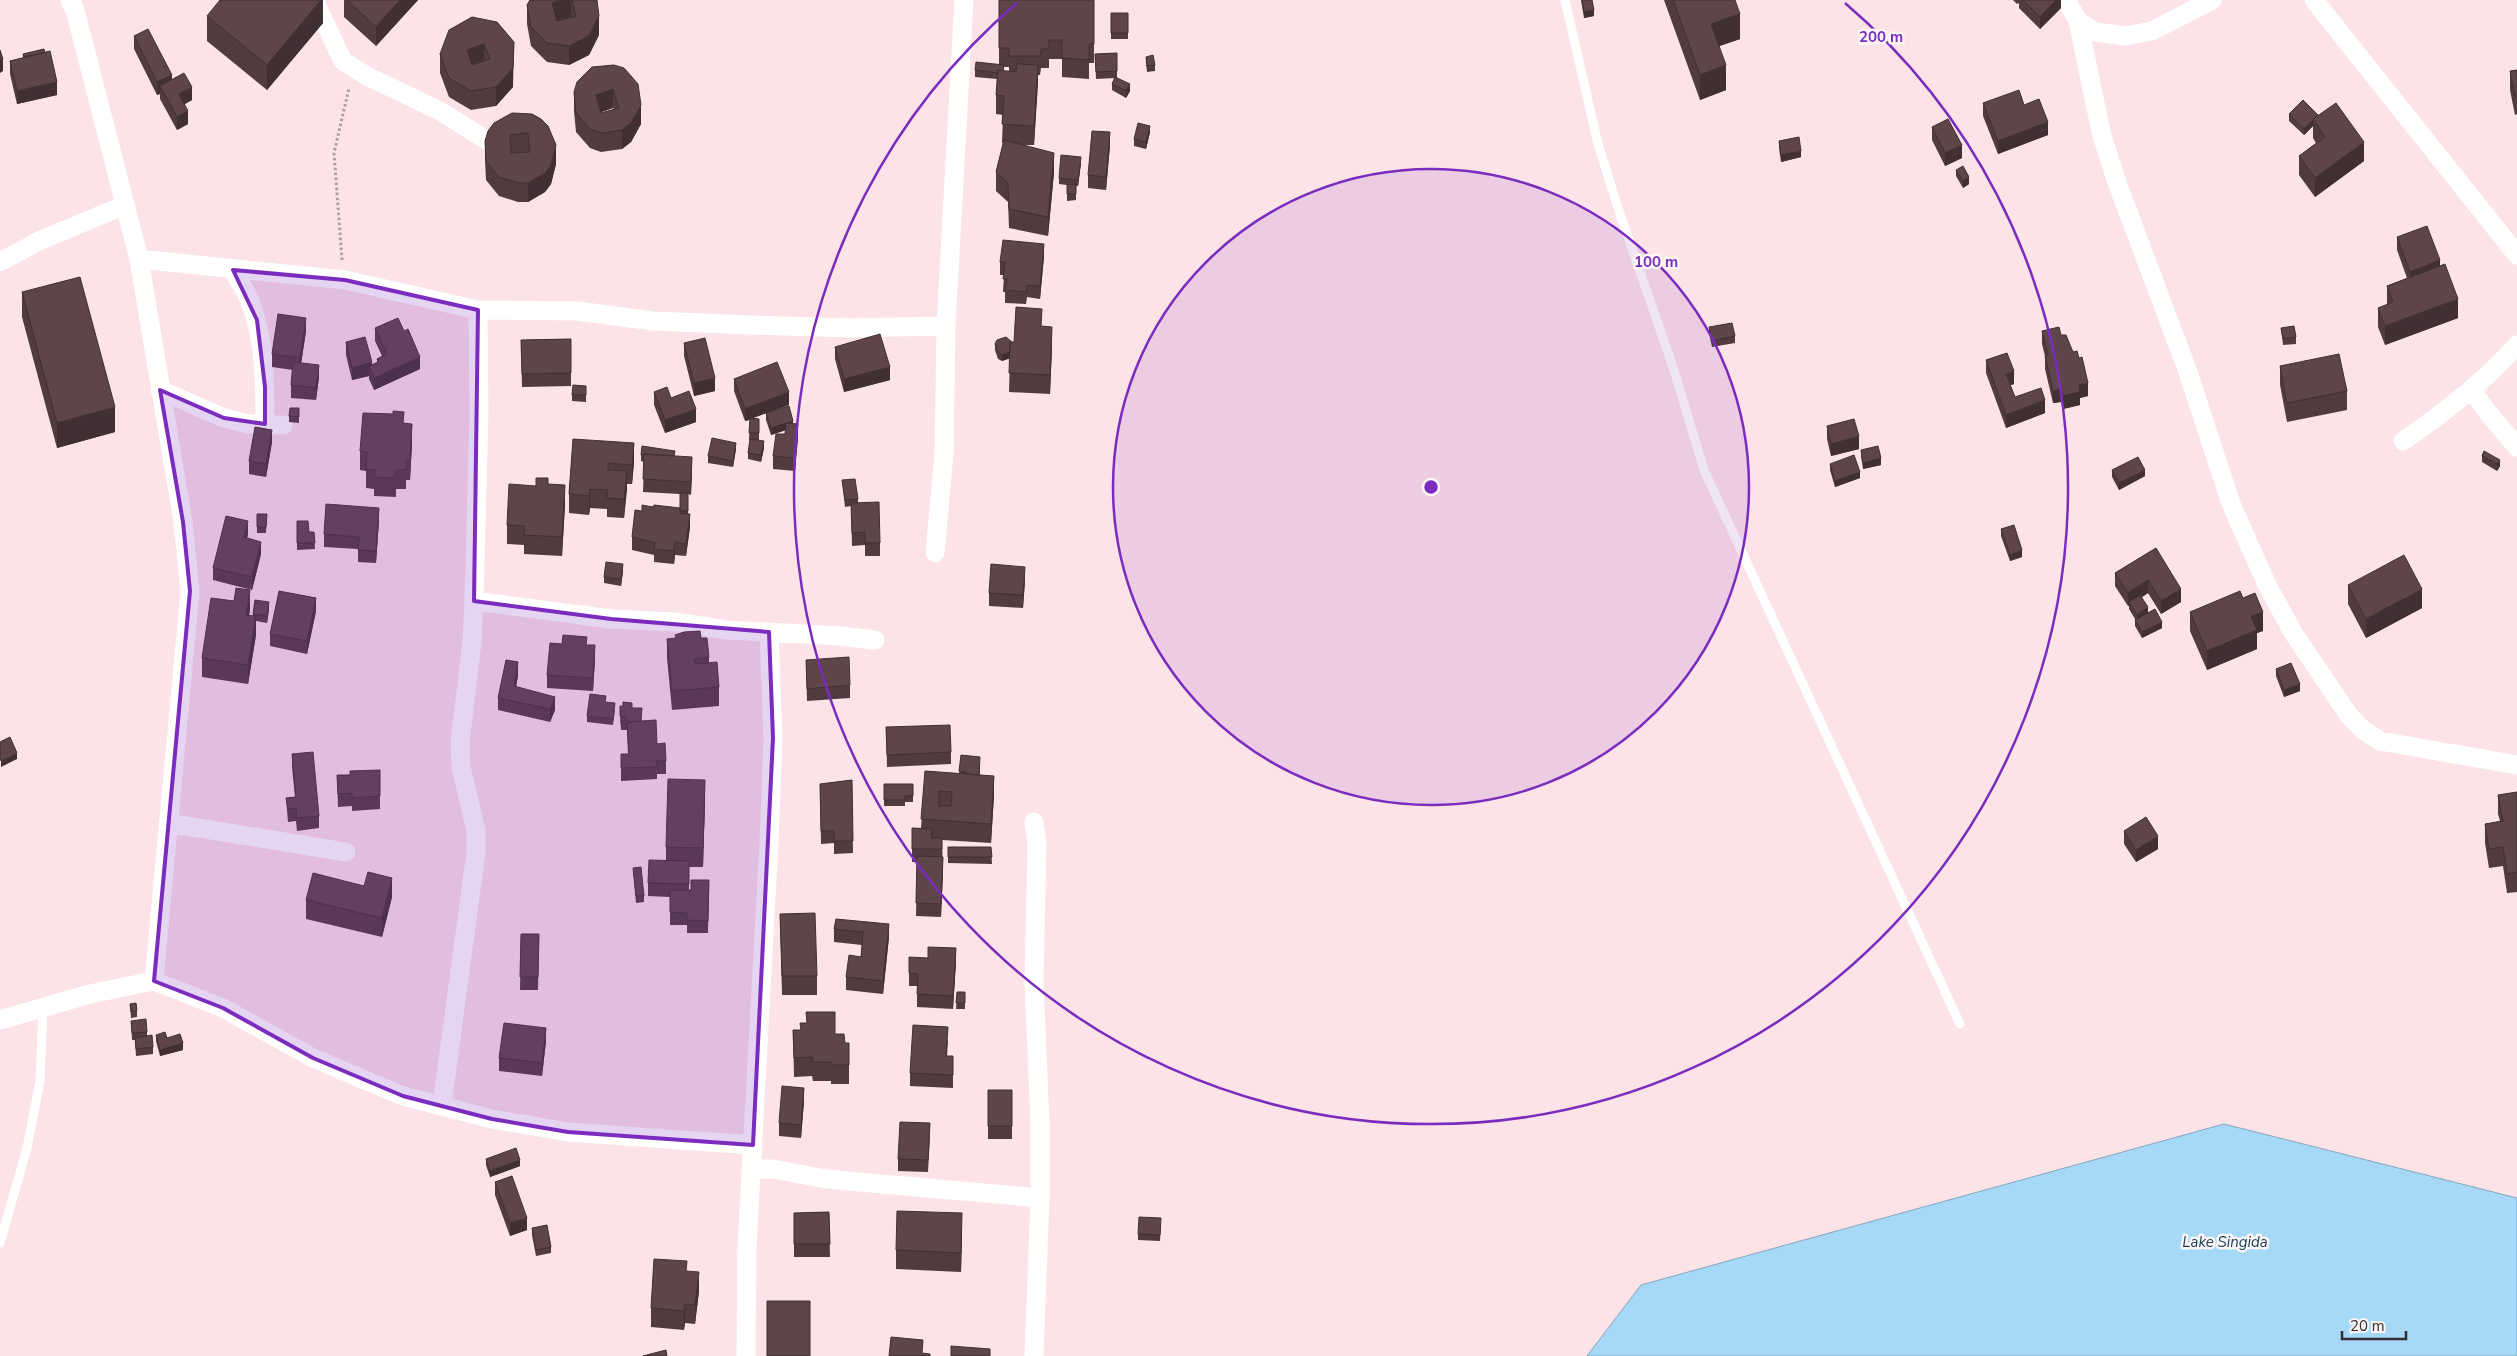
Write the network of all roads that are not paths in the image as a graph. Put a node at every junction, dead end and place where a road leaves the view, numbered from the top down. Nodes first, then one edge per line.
1 (70, 0) edge
2 (314, 0) edge
3 (964, 0) edge
4 (1565, 0) edge
5 (2066, 0) edge
6 (2212, 0) edge
7 (2314, 0) edge
8 (2078, 21) junction
9 (488, 141) edge
10 (125, 205) junction
11 (2517, 255) edge
12 (139, 259) junction
13 (0, 262) edge
14 (233, 270) junction
15 (478, 310) junction
16 (946, 326) junction
17 (2517, 345) edge
18 (2472, 389) junction
19 (160, 390) junction
20 (2403, 441) dead end
21 (2517, 447) edge
22 (936, 553) dead end
23 (474, 600) junction
24 (769, 632) junction
25 (875, 640) dead end
26 (2517, 765) edge
27 (1034, 822) dead end
28 (169, 823) junction
29 (346, 852) dead end
30 (154, 981) junction
31 (43, 1008) junction
32 (0, 1020) edge
33 (1960, 1024) dead end
34 (442, 1105) junction
35 (753, 1145) junction
36 (752, 1169) junction
37 (1040, 1198) junction
38 (0, 1243) edge
39 (746, 1356) edge
40 (1034, 1356) edge

1 - 10 street
2 - 9 street
3 - 16 street
4 - 33 lane
5 - 8 street
6 - 8 street
7 - 11 street
8 - 26 street
10 - 12 street
10 - 13 street
12 - 14 street
12 - 19 street
14 - 15 street
14 - 19 street
15 - 16 street
15 - 23 street
16 - 22 street
17 - 18 street
18 - 20 street
18 - 21 street
19 - 28 street
23 - 24 street
23 - 34 street
24 - 25 street
24 - 35 street
27 - 37 street
28 - 29 street
28 - 30 street
30 - 31 street
30 - 34 street
31 - 32 street
31 - 38 lane
34 - 35 street
35 - 36 street
36 - 37 street
36 - 39 street
37 - 40 street

